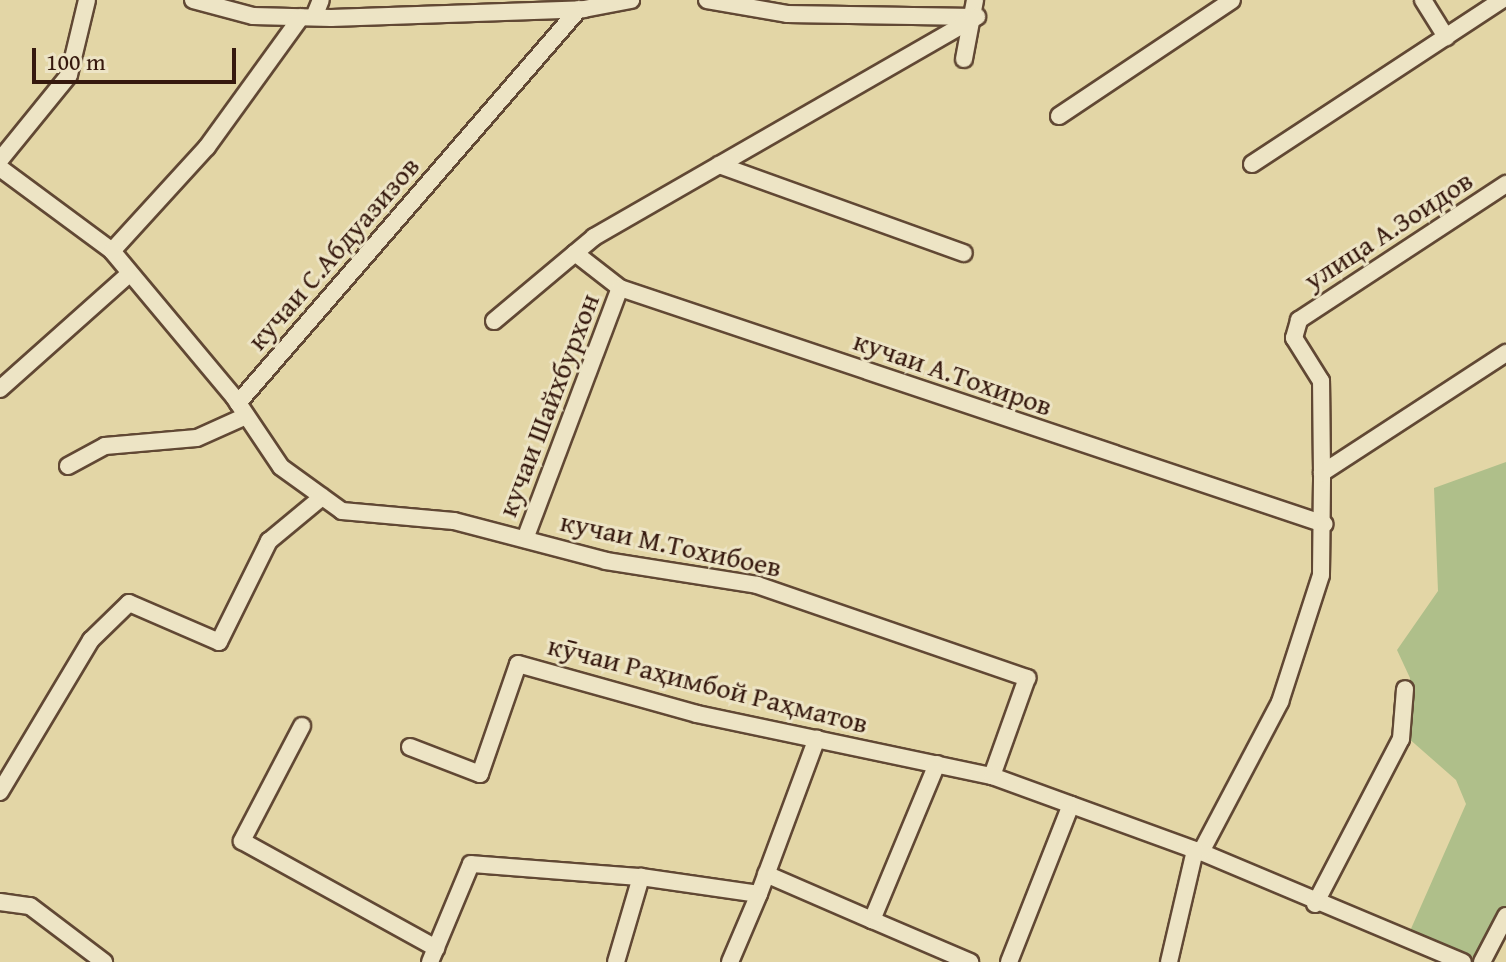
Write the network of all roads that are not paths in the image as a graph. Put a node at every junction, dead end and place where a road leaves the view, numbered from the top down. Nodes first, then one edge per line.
1 (87, 0) edge
2 (193, 0) edge
3 (321, 0) edge
4 (631, 0) edge
5 (707, 0) edge
6 (975, 0) edge
7 (1232, 0) edge
8 (1423, 0) edge
9 (1502, 0) edge
10 (516, 5) edge
11 (579, 9) junction
12 (308, 17) junction
13 (977, 17) junction
14 (1446, 37) junction
15 (964, 59) dead end
16 (1059, 116) dead end
17 (1252, 164) dead end
18 (719, 165) junction
19 (2, 171) edge
20 (1506, 184) edge
21 (112, 251) junction
22 (575, 253) junction
23 (964, 253) dead end
24 (128, 275) junction
25 (620, 288) junction
26 (494, 321) dead end
27 (1506, 353) edge
28 (0, 389) edge
29 (242, 410) junction
30 (68, 466) dead end
31 (1322, 473) junction
32 (322, 497) junction
33 (1324, 524) junction
34 (525, 539) junction
35 (1405, 689) dead end
36 (302, 726) dead end
37 (817, 738) junction
38 (410, 747) dead end
39 (937, 764) junction
40 (992, 776) junction
41 (0, 792) edge
42 (1071, 805) junction
43 (1198, 851) junction
44 (766, 874) junction
45 (641, 877) junction
46 (759, 894) junction
47 (0, 902) edge
48 (1315, 904) junction
49 (1506, 916) edge
50 (872, 920) junction
51 (433, 955) edge
52 (104, 962) edge
53 (616, 962) edge
54 (730, 962) edge
55 (970, 962) edge
56 (1009, 962) edge
57 (1169, 962) edge
58 (1463, 962) edge
59 (1482, 962) edge

1 - 19 street
2 - 12 street
3 - 12 street
4 - 11 street
5 - 13 street
6 - 13 street
7 - 16 street
8 - 14 street
9 - 14 street
10 - 11 street
10 - 12 street
11 - 29 street, кучаи С.Абдуазизов
12 - 21 street
13 - 15 street
13 - 18 street
14 - 17 street
18 - 22 street
18 - 23 street
19 - 21 street
20 - 31 street, улица А.Зоидов
21 - 24 street
22 - 25 street, кучаи А.Тохиров
22 - 26 street
24 - 28 street
24 - 29 street
25 - 33 street, кучаи А.Тохиров
25 - 34 street, кучаи Шайхбурхон
27 - 31 street
29 - 30 street
29 - 32 street, кучаи М.Тохибоев
31 - 33 street
32 - 34 street, кучаи М.Тохибоев
32 - 41 street
33 - 43 street
34 - 40 street, кучаи М.Тохибоев
35 - 48 street
36 - 51 street
37 - 38 street, кӯчаи Раҳимбой Раҳматов
37 - 39 street, кӯчаи Раҳимбой Раҳматов
37 - 44 street
39 - 40 street, кӯчаи Раҳимбой Раҳматов
39 - 50 street
40 - 42 street, кӯчаи Раҳимбой Раҳматов
42 - 43 street, кӯчаи Раҳимбой Раҳматов
42 - 56 street
43 - 48 street, кӯчаи Раҳимбой Раҳматов
43 - 57 street
44 - 46 street
44 - 50 street
45 - 46 street
45 - 51 street
45 - 53 street
46 - 54 street
47 - 52 street
48 - 58 street, кӯчаи Раҳимбой Раҳматов
49 - 59 street
50 - 55 street

